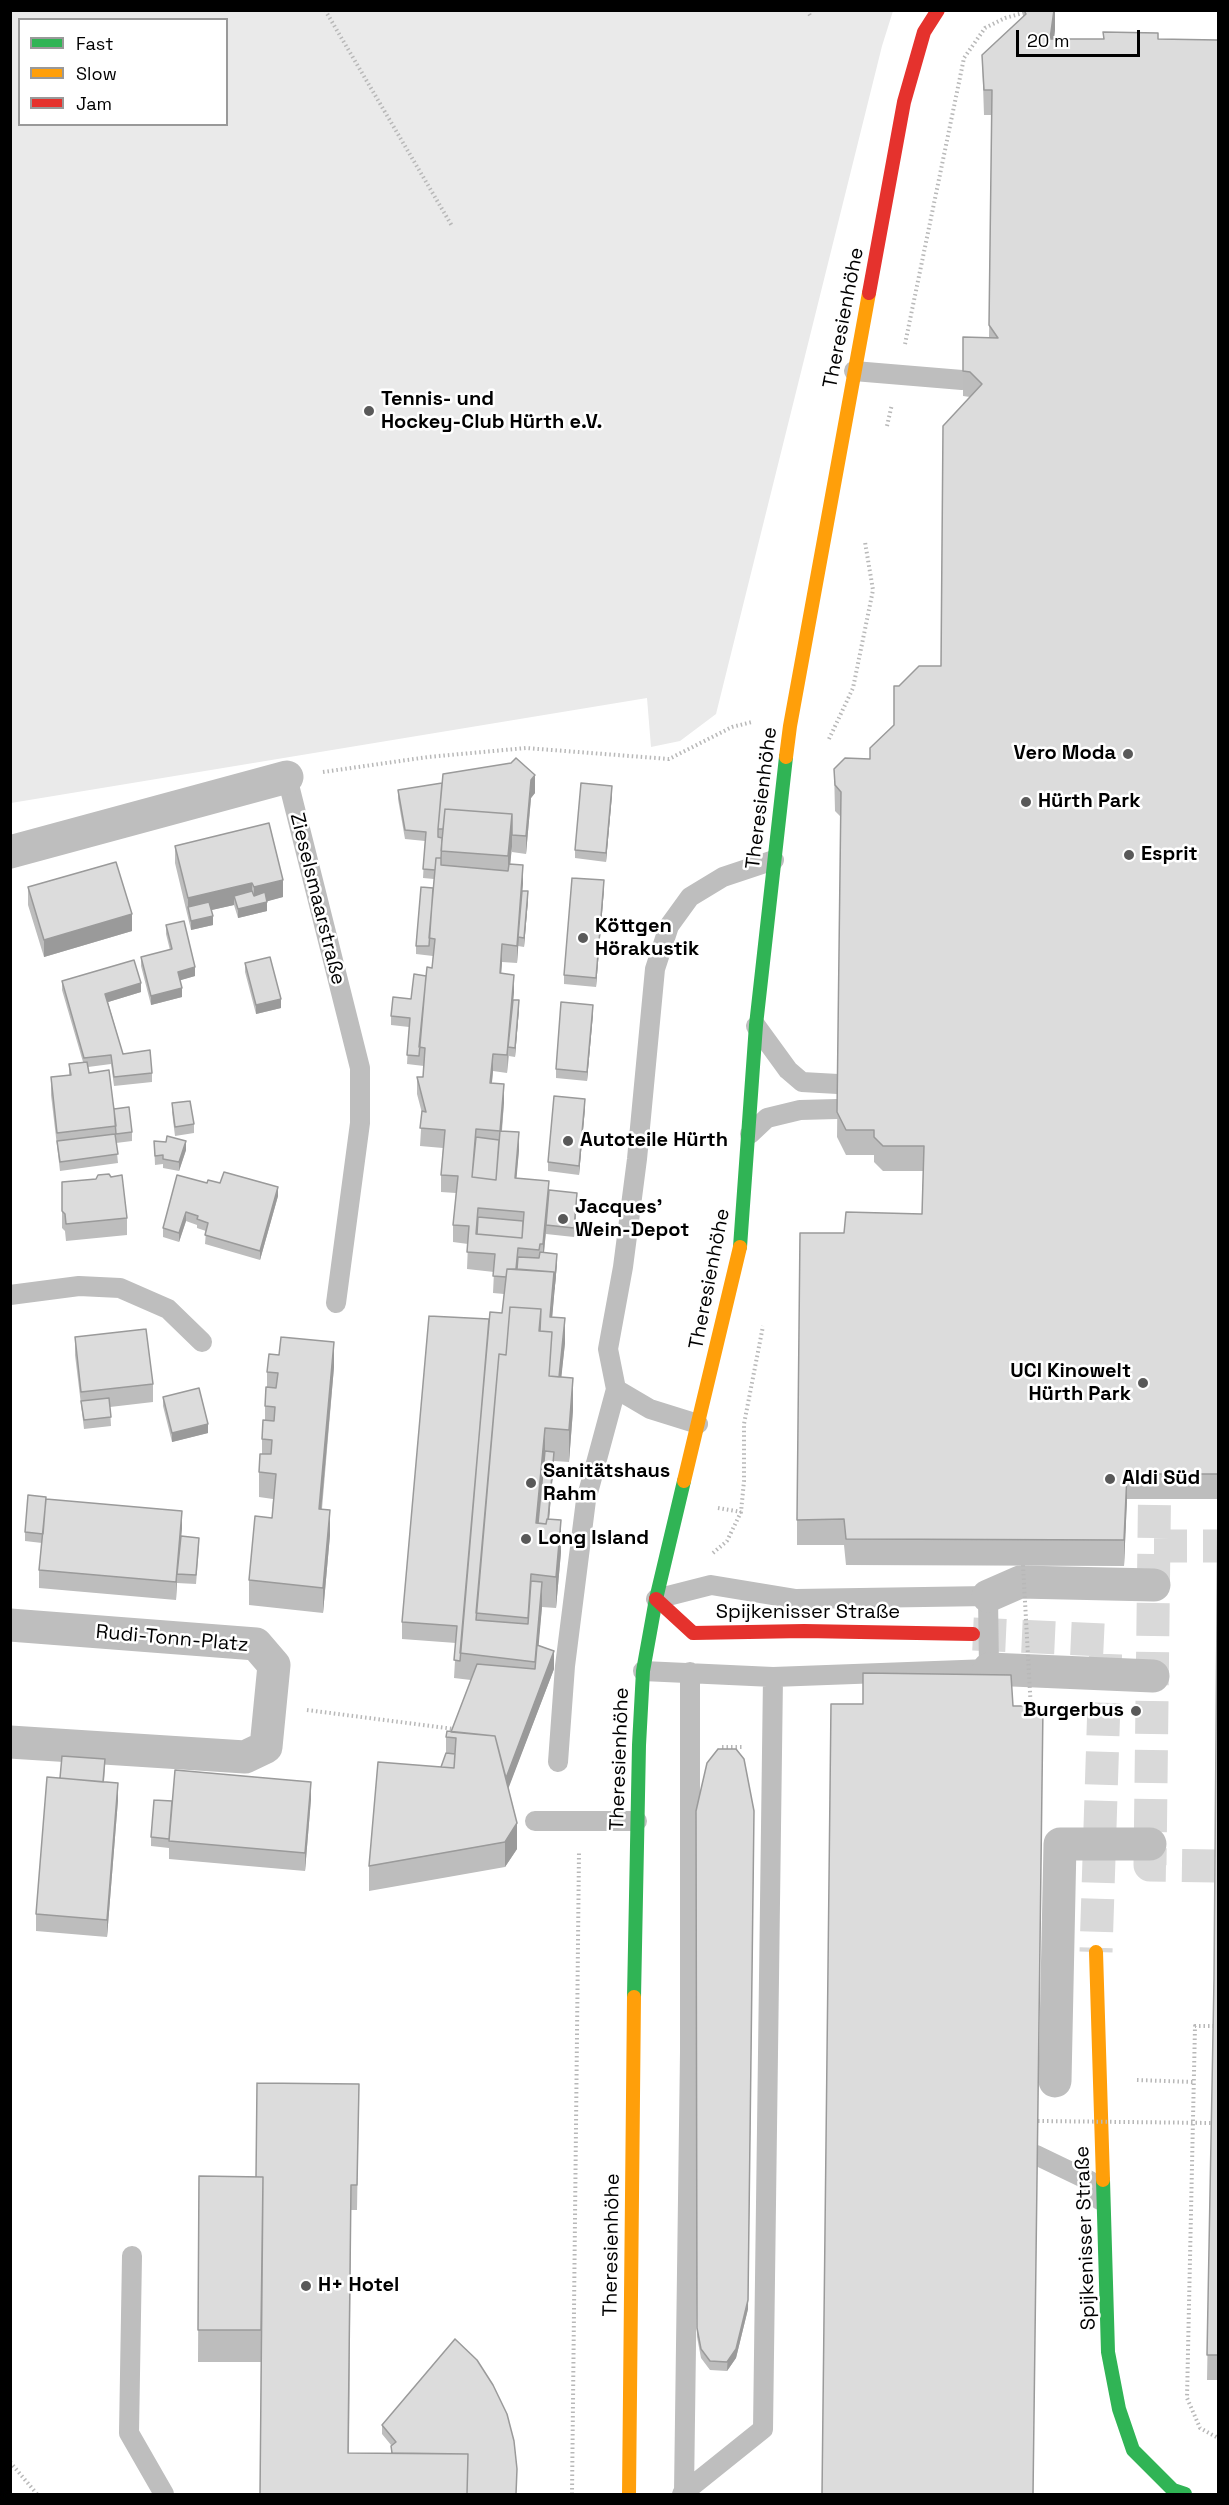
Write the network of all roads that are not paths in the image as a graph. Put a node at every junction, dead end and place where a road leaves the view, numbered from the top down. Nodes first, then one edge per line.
1 (938, 10) edge
2 (854, 371) junction
3 (962, 380) edge
4 (287, 777) joint
5 (10, 852) edge
6 (774, 860) junction
7 (756, 1026) junction
8 (838, 1084) edge
9 (837, 1109) edge
10 (750, 1134) junction
11 (10, 1294) edge
12 (336, 1303) dead end
13 (202, 1342) dead end
14 (616, 1389) junction
15 (698, 1424) junction
16 (1154, 1585) dead end
17 (988, 1596) junction
18 (656, 1599) junction
19 (10, 1625) edge
20 (973, 1634) tunnel mouth
21 (989, 1669) junction
22 (643, 1671) junction
23 (690, 1672) junction
24 (1153, 1676) dead end
25 (773, 1677) junction
26 (10, 1742) edge
27 (558, 1762) dead end
28 (535, 1821) dead end
29 (637, 1821) junction
30 (1150, 1844) dead end
31 (1096, 1952) tunnel mouth
32 (1055, 2081) dead end
33 (1036, 2155) edge
34 (1106, 2210) junction
35 (132, 2256) dead end
36 (683, 2493) edge
37 (1176, 2493) edge
38 (164, 2494) edge
39 (628, 2494) edge

1 - 2 street, Theresienhöhe
2 - 3 lane
2 - 6 street, Theresienhöhe
4 - 5 street
4 - 12 lane, Zieselsmaarstraße
6 - 7 street, Theresienhöhe
6 - 14 lane
7 - 8 lane
7 - 10 street, Theresienhöhe
9 - 10 lane
10 - 15 street, Theresienhöhe
11 - 13 lane
14 - 15 lane
14 - 27 lane
15 - 18 street, Theresienhöhe
16 - 17 street
17 - 18 lane
17 - 21 lane
18 - 20 street, Spijkenisser Straße
18 - 22 street, Theresienhöhe
19 - 26 street, Rudi-Tonn-Platz
21 - 24 street
21 - 25 lane
22 - 23 lane
22 - 29 street, Theresienhöhe
23 - 25 lane
23 - 36 lane
25 - 36 lane
28 - 29 lane
29 - 39 street, Theresienhöhe
30 - 32 street
31 - 34 street, Spijkenisser Straße
33 - 34 lane
34 - 37 street, Spijkenisser Straße
35 - 38 lane

